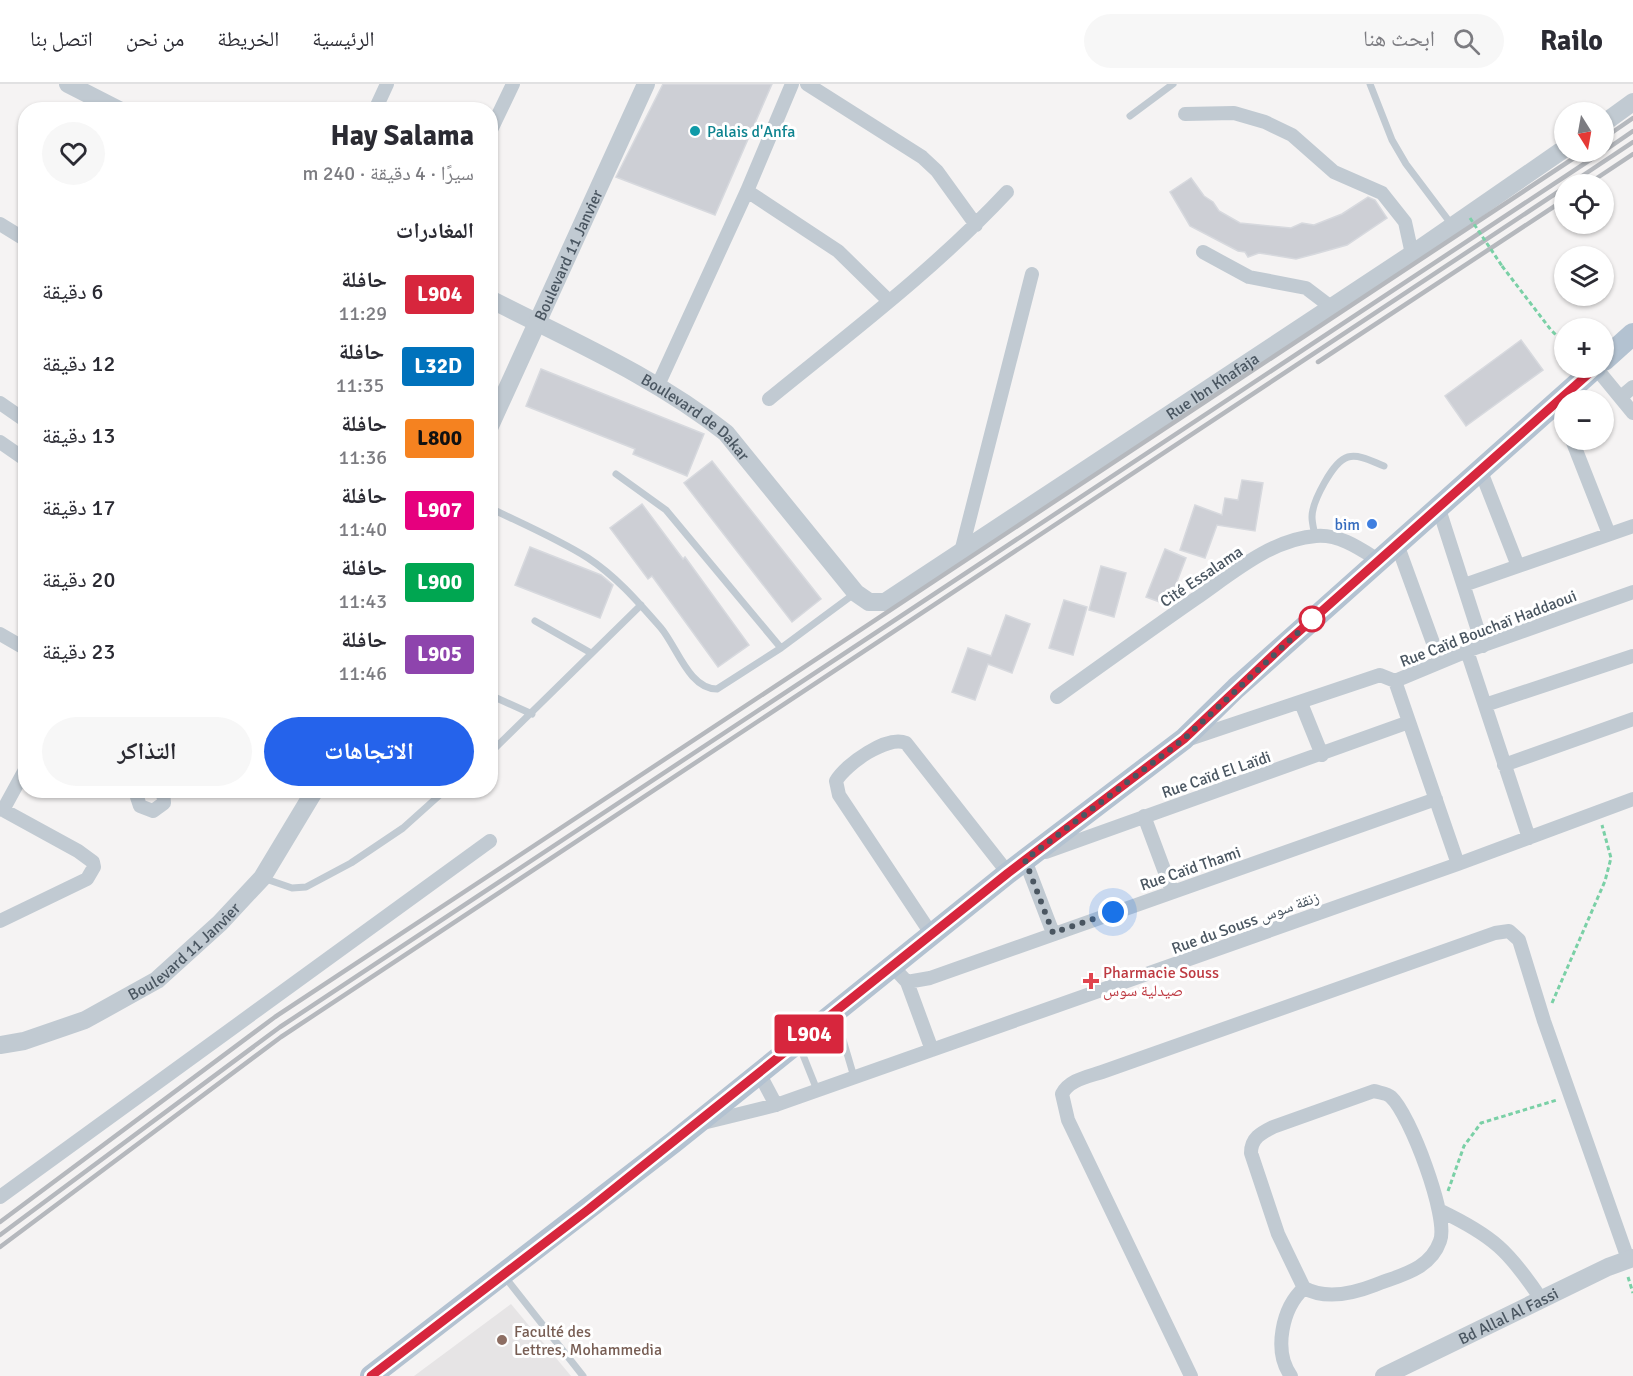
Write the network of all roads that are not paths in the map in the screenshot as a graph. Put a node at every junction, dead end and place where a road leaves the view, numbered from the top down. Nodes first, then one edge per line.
1 (68, 84) edge
2 (387, 84) edge
3 (513, 84) edge
4 (646, 84) edge
5 (792, 84) edge
6 (807, 84) edge
7 (1173, 84) edge
8 (1370, 84) edge
9 (103, 102) edge
10 (379, 102) edge
11 (1633, 102) edge
12 (1185, 114) dead end
13 (498, 115) edge
14 (1130, 116) dead end
15 (1614, 116) edge
16 (1554, 156) edge
17 (747, 191) junction
18 (1007, 192) dead end
19 (0, 224) edge
20 (976, 225) junction
21 (1452, 225) junction
22 (18, 235) edge
23 (1203, 252) dead end
24 (1412, 254) junction
25 (1032, 274) dead end
26 (889, 301) junction
27 (498, 303) edge
28 (1331, 307) junction
29 (538, 323) junction
30 (1633, 334) edge
31 (1614, 351) edge
32 (1587, 378) edge
33 (1604, 378) edge
34 (658, 385) junction
35 (1633, 387) edge
36 (1577, 390) edge
37 (1621, 398) junction
38 (769, 399) dead end
39 (0, 403) edge
40 (498, 409) edge
41 (1633, 413) edge
42 (18, 415) edge
43 (1554, 415) edge
44 (0, 442) edge
45 (1576, 450) edge
46 (18, 454) edge
47 (1384, 466) dead end
48 (1480, 469) junction
49 (616, 474) dead end
50 (1438, 506) junction
51 (498, 512) edge
52 (1633, 525) edge
53 (1609, 534) junction
54 (1315, 536) junction
55 (1397, 544) junction
56 (961, 552) junction
57 (1378, 560) junction
58 (1518, 566) junction
59 (1464, 585) junction
60 (1633, 592) edge
61 (856, 593) junction
62 (641, 605) junction
63 (535, 621) dead end
64 (0, 634) edge
65 (18, 644) edge
66 (1483, 646) junction
67 (781, 648) junction
68 (1467, 651) junction
69 (591, 653) junction
70 (1633, 656) edge
71 (1440, 662) junction
72 (1395, 681) junction
73 (1057, 697) dead end
74 (498, 699) edge
75 (1300, 703) junction
76 (1485, 705) junction
77 (532, 714) junction
78 (1633, 719) edge
79 (1409, 723) junction
80 (1184, 739) junction
81 (498, 746) edge
82 (1322, 755) junction
83 (1504, 765) junction
84 (18, 782) edge
85 (138, 798) edge
86 (163, 798) edge
87 (310, 798) edge
88 (437, 798) edge
89 (1436, 799) junction
90 (1633, 799) edge
91 (2, 809) edge
92 (1144, 816) junction
93 (1529, 838) junction
94 (490, 841) dead end
95 (1023, 863) junction
96 (1458, 864) junction
97 (262, 878) junction
98 (1172, 891) junction
99 (0, 921) edge
100 (1053, 933) junction
101 (932, 935) junction
102 (900, 974) junction
103 (835, 1013) junction
104 (798, 1043) junction
105 (0, 1045) edge
106 (932, 1050) junction
107 (759, 1073) junction
108 (854, 1077) junction
109 (817, 1090) junction
110 (776, 1105) junction
111 (695, 1124) junction
112 (0, 1197) edge
113 (1441, 1210) junction
114 (1631, 1259) edge
115 (504, 1275) junction
116 (1304, 1288) junction
117 (1540, 1299) junction
118 (371, 1376) edge
119 (583, 1376) edge
120 (1191, 1376) edge
121 (1291, 1376) edge
122 (1384, 1376) edge

1 - 9 street
2 - 10 street
3 - 13 street
4 - 29 street, Boulevard 11 Janvier
5 - 17 street
6 - 20 street
7 - 14 lane
8 - 21 lane
11 - 15 street
12 - 24 street
16 - 21 street, Rue Ibn Khafaja
17 - 26 street
17 - 34 street
18 - 20 street
19 - 22 street
20 - 26 street
21 - 24 street, Rue Ibn Khafaja
23 - 28 street
24 - 28 street, Rue Ibn Khafaja
25 - 56 street
26 - 38 street
27 - 29 street, Boulevard de Dakar
28 - 56 street, Rue Ibn Khafaja
29 - 34 street, Boulevard de Dakar
29 - 40 street, Boulevard 11 Janvier
30 - 31 main road
32 - 36 main road
33 - 37 street
34 - 61 street, Boulevard de Dakar
35 - 37 street
37 - 41 street
39 - 42 street
43 - 48 main road
44 - 46 street
45 - 53 street
47 - 54 lane
48 - 50 main road
48 - 58 street
49 - 67 lane
50 - 55 main road
50 - 59 street
51 - 62 lane
52 - 53 street
53 - 58 street
54 - 57 street, Cité Essalama
54 - 73 street, Cité Essalama
55 - 57 main road
55 - 71 street
56 - 61 street, Rue Ibn Khafaja
57 - 80 main road
58 - 59 street
59 - 66 street
60 - 66 street, Rue Caïd Bouchaï Haddaoui
61 - 67 lane
62 - 67 lane
62 - 69 lane
63 - 69 lane
64 - 65 street
66 - 68 street, Rue Caïd Bouchaï Haddaoui
68 - 71 street, Rue Caïd Bouchaï Haddaoui
68 - 76 street
69 - 77 lane
70 - 76 street
71 - 72 street, Rue Caïd Bouchaï Haddaoui
72 - 75 street, Rue Caïd Bouchaï Haddaoui
72 - 79 street
74 - 77 lane
75 - 80 street, Rue Caïd Bouchaï Haddaoui
75 - 82 street
76 - 83 street
77 - 81 lane
78 - 83 street
79 - 82 street, Rue Caïd El Laïdi
79 - 89 street
80 - 95 main road
82 - 92 street, Rue Caïd El Laïdi
83 - 93 street
84 - 91 street
85 - 86 street
87 - 97 street, Boulevard 11 Janvier
88 - 97 lane
89 - 96 street
89 - 98 street, Rue Caïd Thami
90 - 93 street, Rue du Souss زنقة سوس
91 - 99 street
92 - 95 street, Rue Caïd El Laïdi
92 - 98 street
93 - 96 street, Rue du Souss زنقة سوس
94 - 112 street
95 - 100 street
95 - 101 main road
95 - 101 street
96 - 106 street, Rue du Souss زنقة سوس
97 - 105 street, Boulevard 11 Janvier
98 - 100 street, Rue Caïd Thami
100 - 102 street, Rue Caïd Thami
101 - 102 main road
102 - 103 main road
102 - 106 street
103 - 104 main road
103 - 108 lane
104 - 107 main road
104 - 109 lane
106 - 108 street, Rue du Souss زنقة سوس
107 - 110 street
107 - 111 main road
108 - 109 street, Rue du Souss زنقة سوس
109 - 110 street, Rue du Souss زنقة سوس
110 - 111 street, Rue du Souss زنقة سوس
111 - 115 main road
113 - 116 street
113 - 116 street
113 - 117 street
114 - 117 street, Bd Allal Al Fassi
114 - 120 street
115 - 118 main road
115 - 119 lane
116 - 121 street
117 - 122 street, Bd Allal Al Fassi

